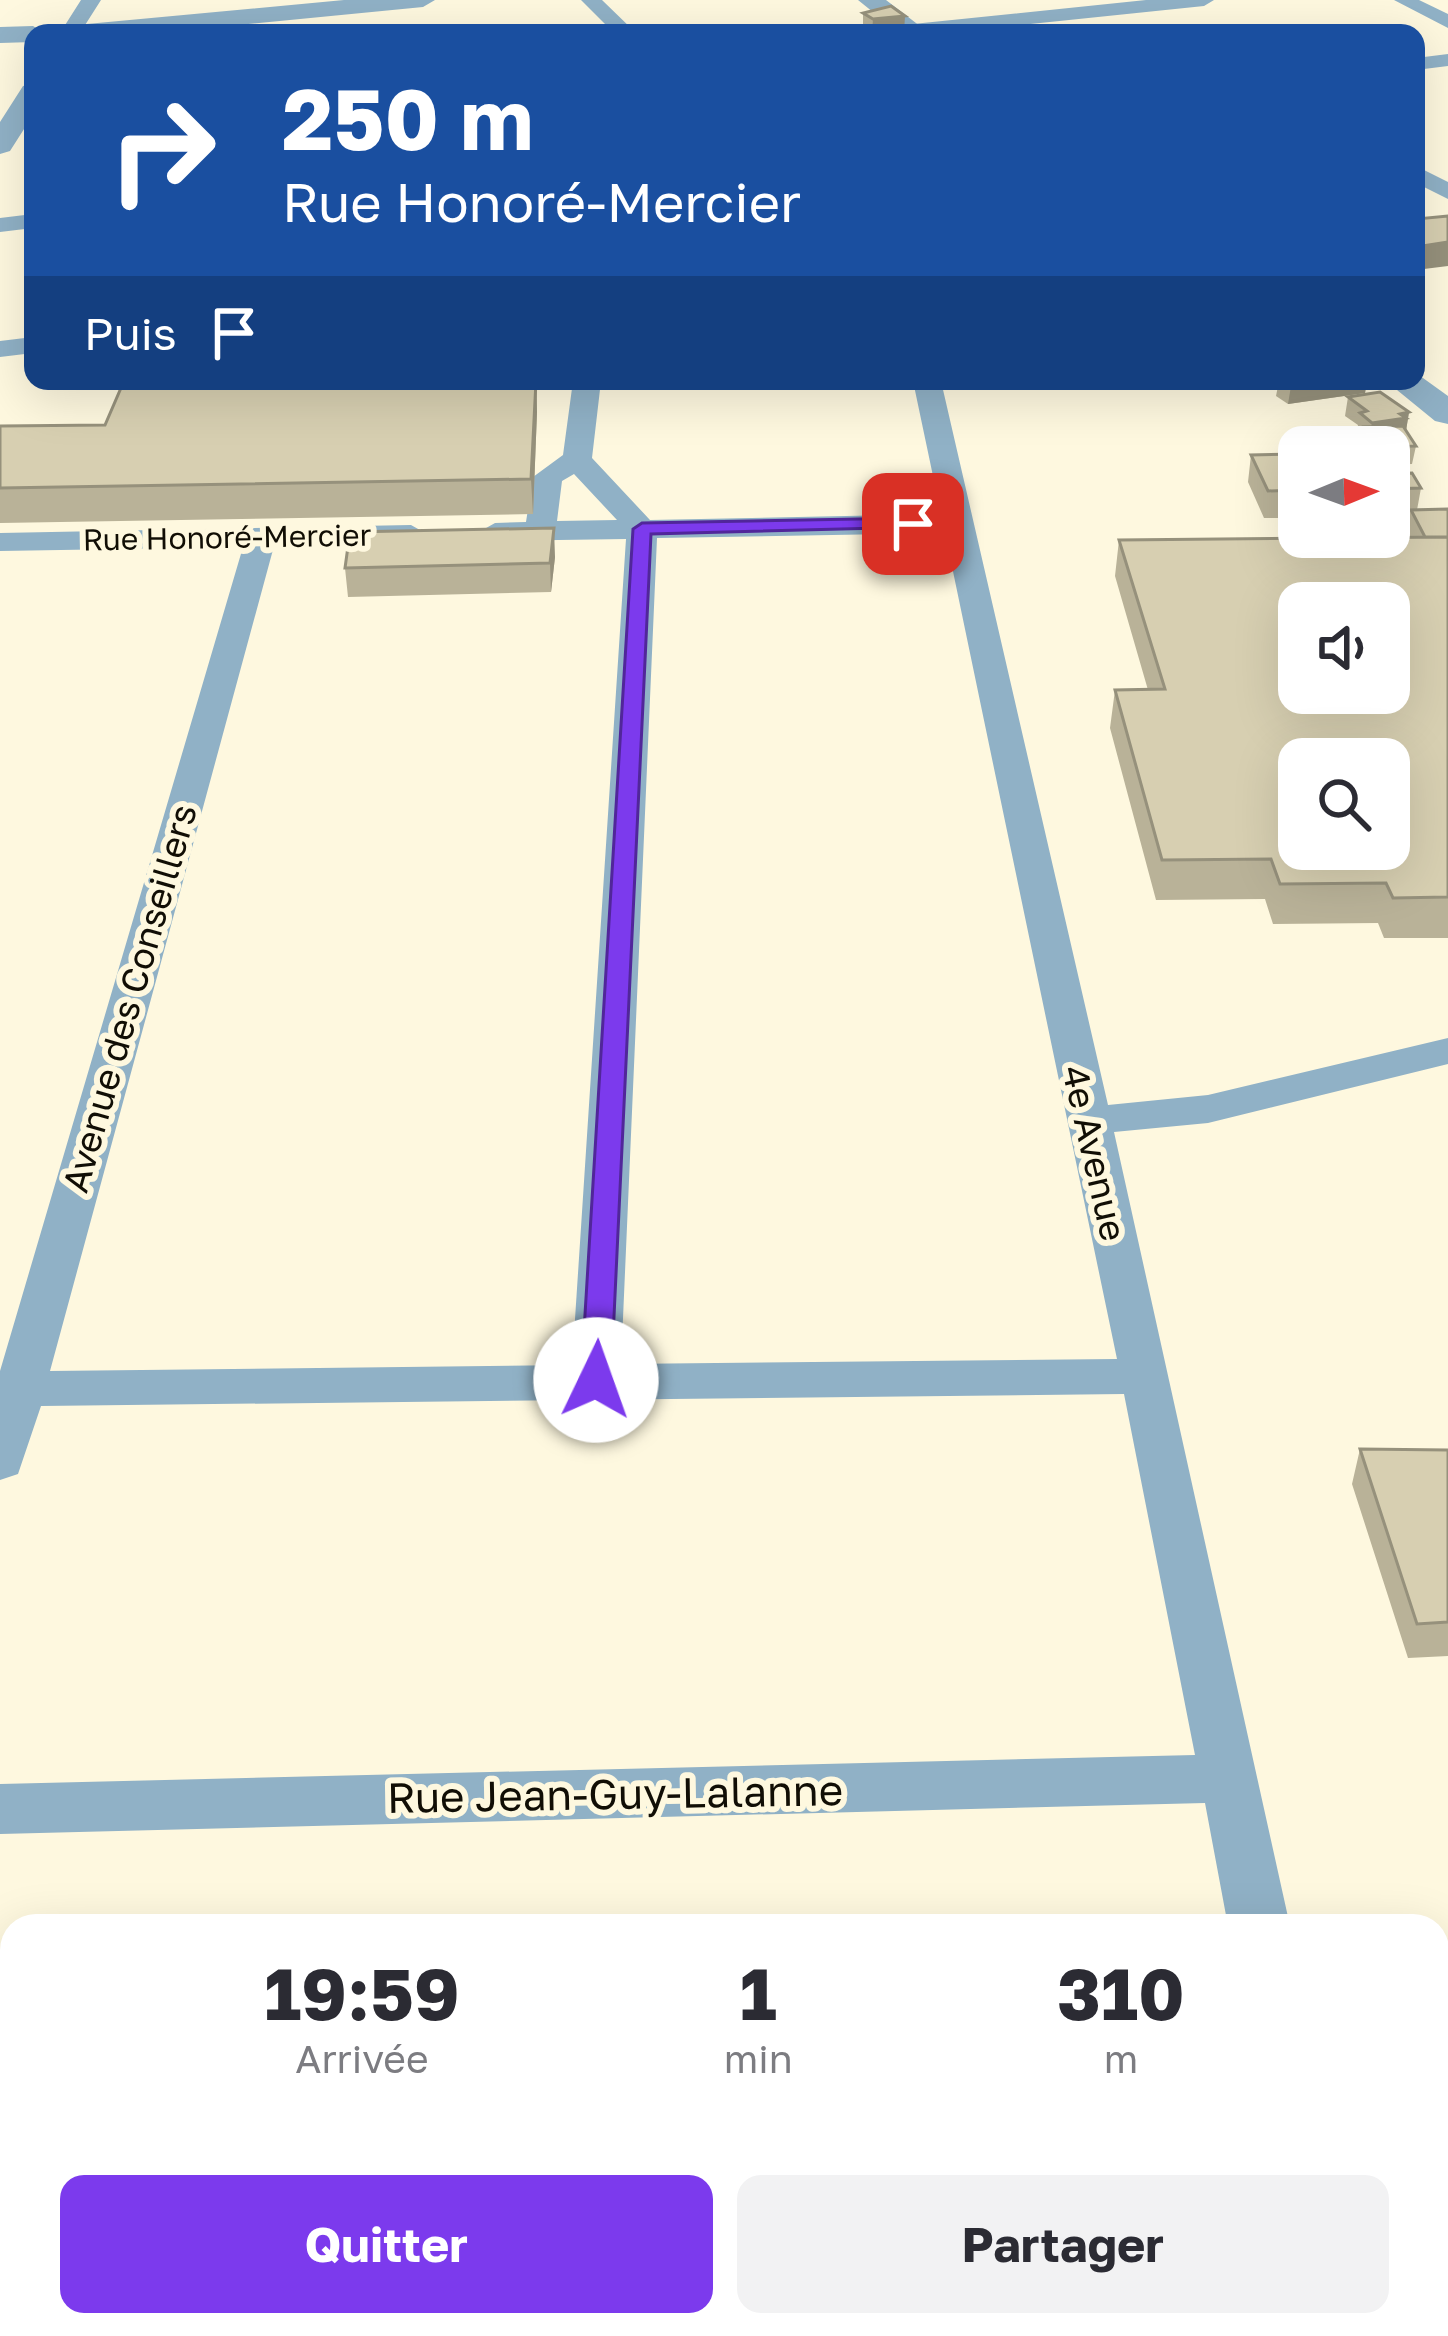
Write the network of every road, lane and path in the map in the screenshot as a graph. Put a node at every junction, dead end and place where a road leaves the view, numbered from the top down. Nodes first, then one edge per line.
1 (423, 0) edge
2 (591, 0) edge
3 (870, 0) edge
4 (1204, 0) edge
5 (1404, 0) edge
6 (1135, 3) edge
7 (1448, 22) edge
8 (168, 24) edge
9 (616, 24) edge
10 (897, 24) edge
11 (969, 24) edge
12 (1169, 24) dead end
13 (586, 390) edge
14 (930, 390) edge
15 (1417, 390) edge
16 (1448, 412) edge
17 (577, 459) junction
18 (958, 523) junction
19 (642, 529) junction
20 (540, 531) junction
21 (261, 537) junction
22 (0, 542) edge
23 (1448, 1051) edge
24 (1088, 1121) junction
25 (1141, 1376) junction
26 (596, 1380) junction
27 (9, 1389) edge
28 (0, 1461) edge
29 (1230, 1778) junction
30 (0, 1809) edge
31 (1257, 1914) edge

1 - 8 street
2 - 9 street
3 - 10 street
4 - 6 street
5 - 7 street
6 - 11 street
6 - 12 street
13 - 17 street
14 - 18 street, 4e Avenue
15 - 16 street
17 - 19 street
17 - 20 street
18 - 19 street, Rue Honoré-Mercier
18 - 24 street, 4e Avenue
19 - 20 street, Rue Honoré-Mercier
19 - 26 street
20 - 21 street, Rue Honoré-Mercier
21 - 22 street, Rue Honoré-Mercier
21 - 27 street, Avenue des Conseillers
23 - 24 street
24 - 25 street, 4e Avenue
25 - 26 street
25 - 29 street, 4e Avenue
26 - 27 street
27 - 28 street, Avenue des Conseillers
29 - 30 street, Rue Jean-Guy-Lalanne
29 - 31 street, 4e Avenue

